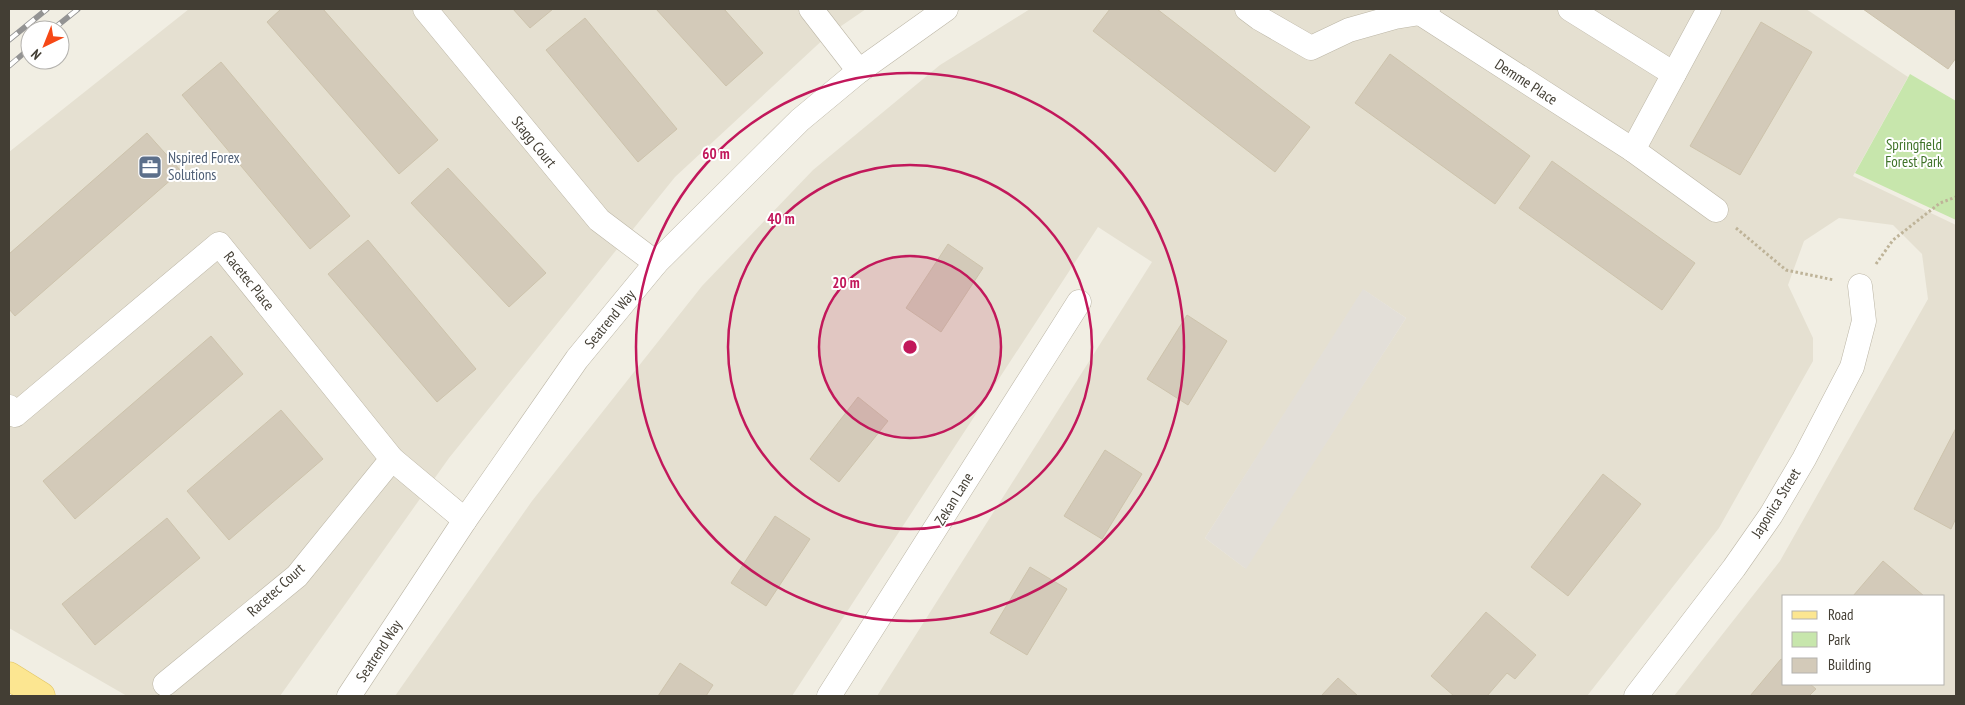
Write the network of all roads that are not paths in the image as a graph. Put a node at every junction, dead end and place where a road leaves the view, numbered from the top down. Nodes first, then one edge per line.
1 (425, 9) edge
2 (811, 9) edge
3 (946, 9) edge
4 (1246, 9) edge
5 (1570, 9) edge
6 (1709, 9) edge
7 (1424, 11) edge
8 (859, 72) junction
9 (1674, 74) junction
10 (1633, 150) junction
11 (1716, 210) road end
12 (656, 263) junction
13 (1860, 286) road end
14 (1079, 302) dead end
15 (9, 407) edge
16 (392, 459) junction
17 (465, 520) junction
18 (9, 676) edge
19 (165, 684) dead end
20 (41, 696) edge
21 (349, 696) edge
22 (829, 696) edge
23 (1636, 696) edge

1 - 12 street, Stagg Court
2 - 8 street
3 - 8 street, Seatrend Way
4 - 7 street, Demme Place
5 - 9 street
6 - 9 street
7 - 10 street, Demme Place
8 - 12 street, Seatrend Way
9 - 10 street
10 - 11 street, Demme Place
12 - 17 street, Seatrend Way
13 - 23 street, Japonica Street
14 - 22 street, Zekan Lane
15 - 16 street, Racetec Place
16 - 17 street, Racetec Place
16 - 19 street, Racetec Court
17 - 21 street, Seatrend Way
18 - 20 main road

